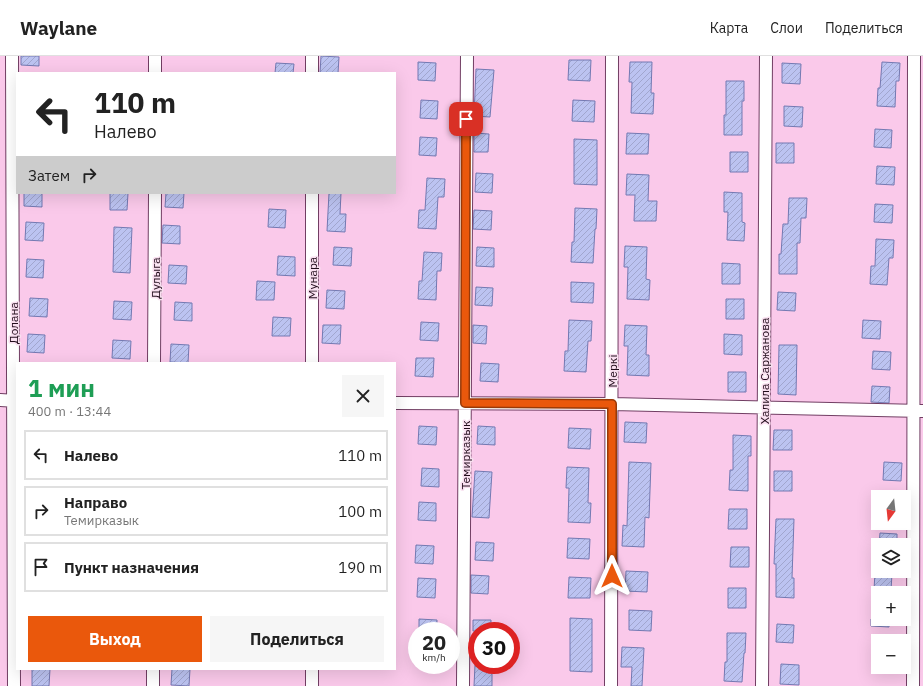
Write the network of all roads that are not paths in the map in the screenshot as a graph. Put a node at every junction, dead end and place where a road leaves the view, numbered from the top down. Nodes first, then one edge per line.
1 (12, 56) edge
2 (155, 56) edge
3 (312, 56) edge
4 (466, 56) edge
5 (612, 56) edge
6 (766, 56) edge
7 (914, 56) edge
8 (155, 72) edge
9 (312, 72) edge
10 (155, 194) edge
11 (312, 194) edge
12 (154, 362) edge
13 (312, 362) edge
14 (0, 400) edge
15 (15, 401) edge
16 (396, 403) edge
17 (465, 403) junction
18 (612, 404) junction
19 (764, 407) junction
20 (918, 410) edge
21 (153, 670) edge
22 (312, 670) edge
23 (14, 686) edge
24 (153, 686) edge
25 (312, 686) edge
26 (463, 686) edge
27 (611, 686) edge
28 (762, 686) edge
29 (913, 686) edge

1 - 15 street, Долана
2 - 8 street
3 - 9 street
4 - 17 street, Темирказык
5 - 18 street, Меркі
6 - 19 street, Халила Саржанова
7 - 20 street
10 - 12 street, Дулыга
11 - 13 street, Мунара
14 - 15 street
15 - 23 street, Долана
16 - 17 street
17 - 18 street
17 - 26 street, Темирказык
18 - 19 street
18 - 27 street, Меркі
19 - 20 street
19 - 28 street, Халила Саржанова
20 - 29 street
21 - 24 street
22 - 25 street

